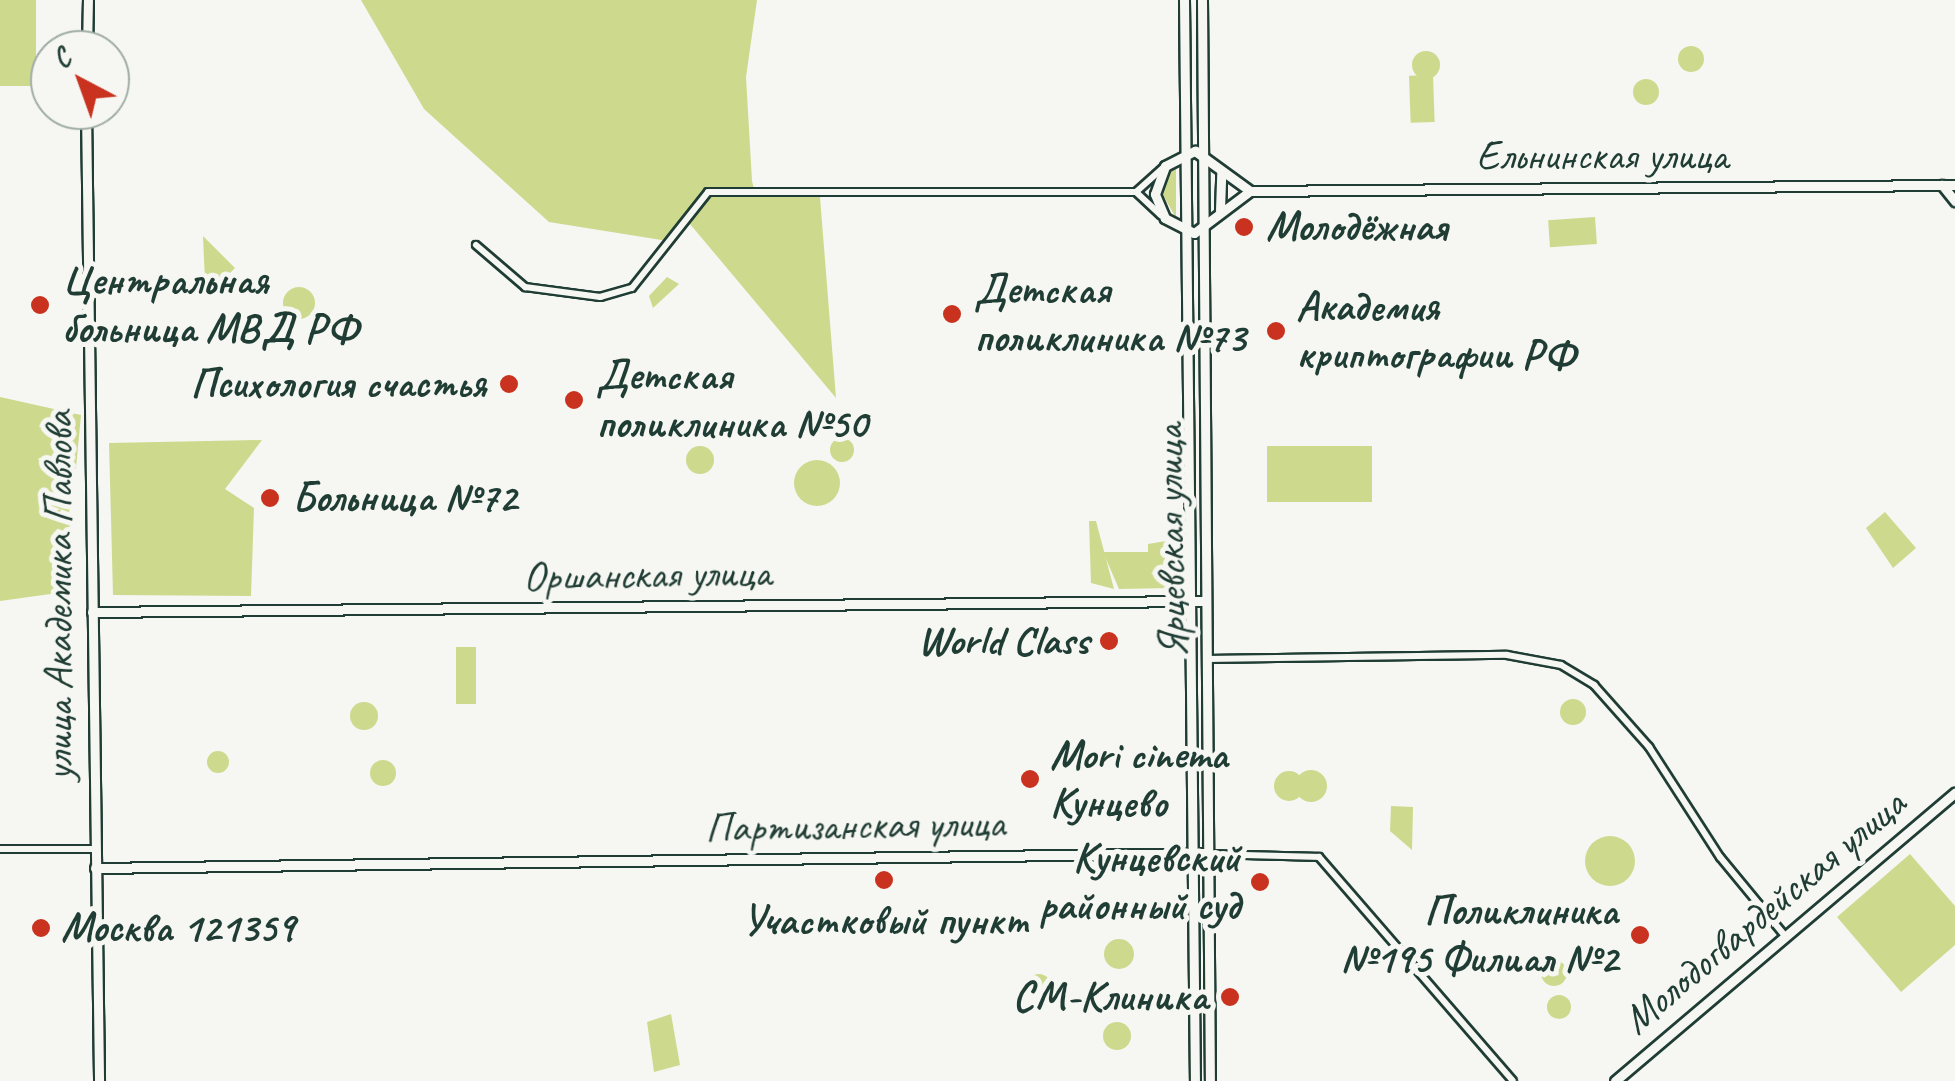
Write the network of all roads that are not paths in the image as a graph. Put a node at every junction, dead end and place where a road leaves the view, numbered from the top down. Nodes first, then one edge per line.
1 (88, 0) edge
2 (1184, 0) edge
3 (1202, 0) edge
4 (88, 30) edge
5 (1184, 59) junction
6 (1203, 59) junction
7 (86, 130) edge
8 (1184, 152) junction
9 (1204, 154) junction
10 (1164, 166) junction
11 (1218, 166) junction
12 (1942, 185) junction
13 (1955, 185) edge
14 (1250, 191) junction
15 (1136, 192) junction
16 (1955, 201) edge
17 (1217, 216) junction
18 (1165, 218) junction
19 (1184, 232) junction
20 (1199, 232) junction
21 (476, 244) dead end
22 (1188, 602) junction
23 (1204, 602) junction
24 (92, 612) junction
25 (1205, 659) junction
26 (1955, 794) edge
27 (0, 849) edge
28 (94, 849) junction
29 (1192, 854) junction
30 (1207, 854) junction
31 (95, 868) junction
32 (1786, 937) junction
33 (99, 1081) edge
34 (1196, 1081) edge
35 (1210, 1081) edge
36 (1514, 1081) edge
37 (1615, 1081) edge

1 - 4 street
2 - 5 street, Ярцевская улица
3 - 6 street, Ярцевская улица
5 - 6 street
5 - 8 street, Ярцевская улица
6 - 9 street, Ярцевская улица
7 - 24 street, улица Академика Павлова
8 - 9 street
8 - 10 street
8 - 19 street, Ярцевская улица
9 - 11 street
9 - 20 street, Ярцевская улица
10 - 15 street
10 - 18 street
11 - 14 street
11 - 17 street
12 - 13 street, Ельнинская улица
12 - 14 street, Ельнинская улица
12 - 16 street
14 - 17 street
15 - 18 street
15 - 21 street
17 - 20 street
18 - 19 street
19 - 20 street
19 - 22 street, Ярцевская улица
20 - 23 street, Ярцевская улица
22 - 23 street, Оршанская улица
22 - 24 street, Оршанская улица
22 - 29 street, Ярцевская улица
23 - 25 street, Ярцевская улица
24 - 28 street, улица Академика Павлова
25 - 30 street, Ярцевская улица
25 - 32 street
26 - 32 street, Молодогвардейская улица
27 - 28 street
28 - 31 street, улица Академика Павлова
29 - 30 street, Партизанская улица
29 - 31 street, Партизанская улица
29 - 34 street, Ярцевская улица
30 - 35 street, Ярцевская улица
30 - 36 street, Партизанская улица
31 - 33 street, улица Академика Павлова
32 - 37 street, Молодогвардейская улица

